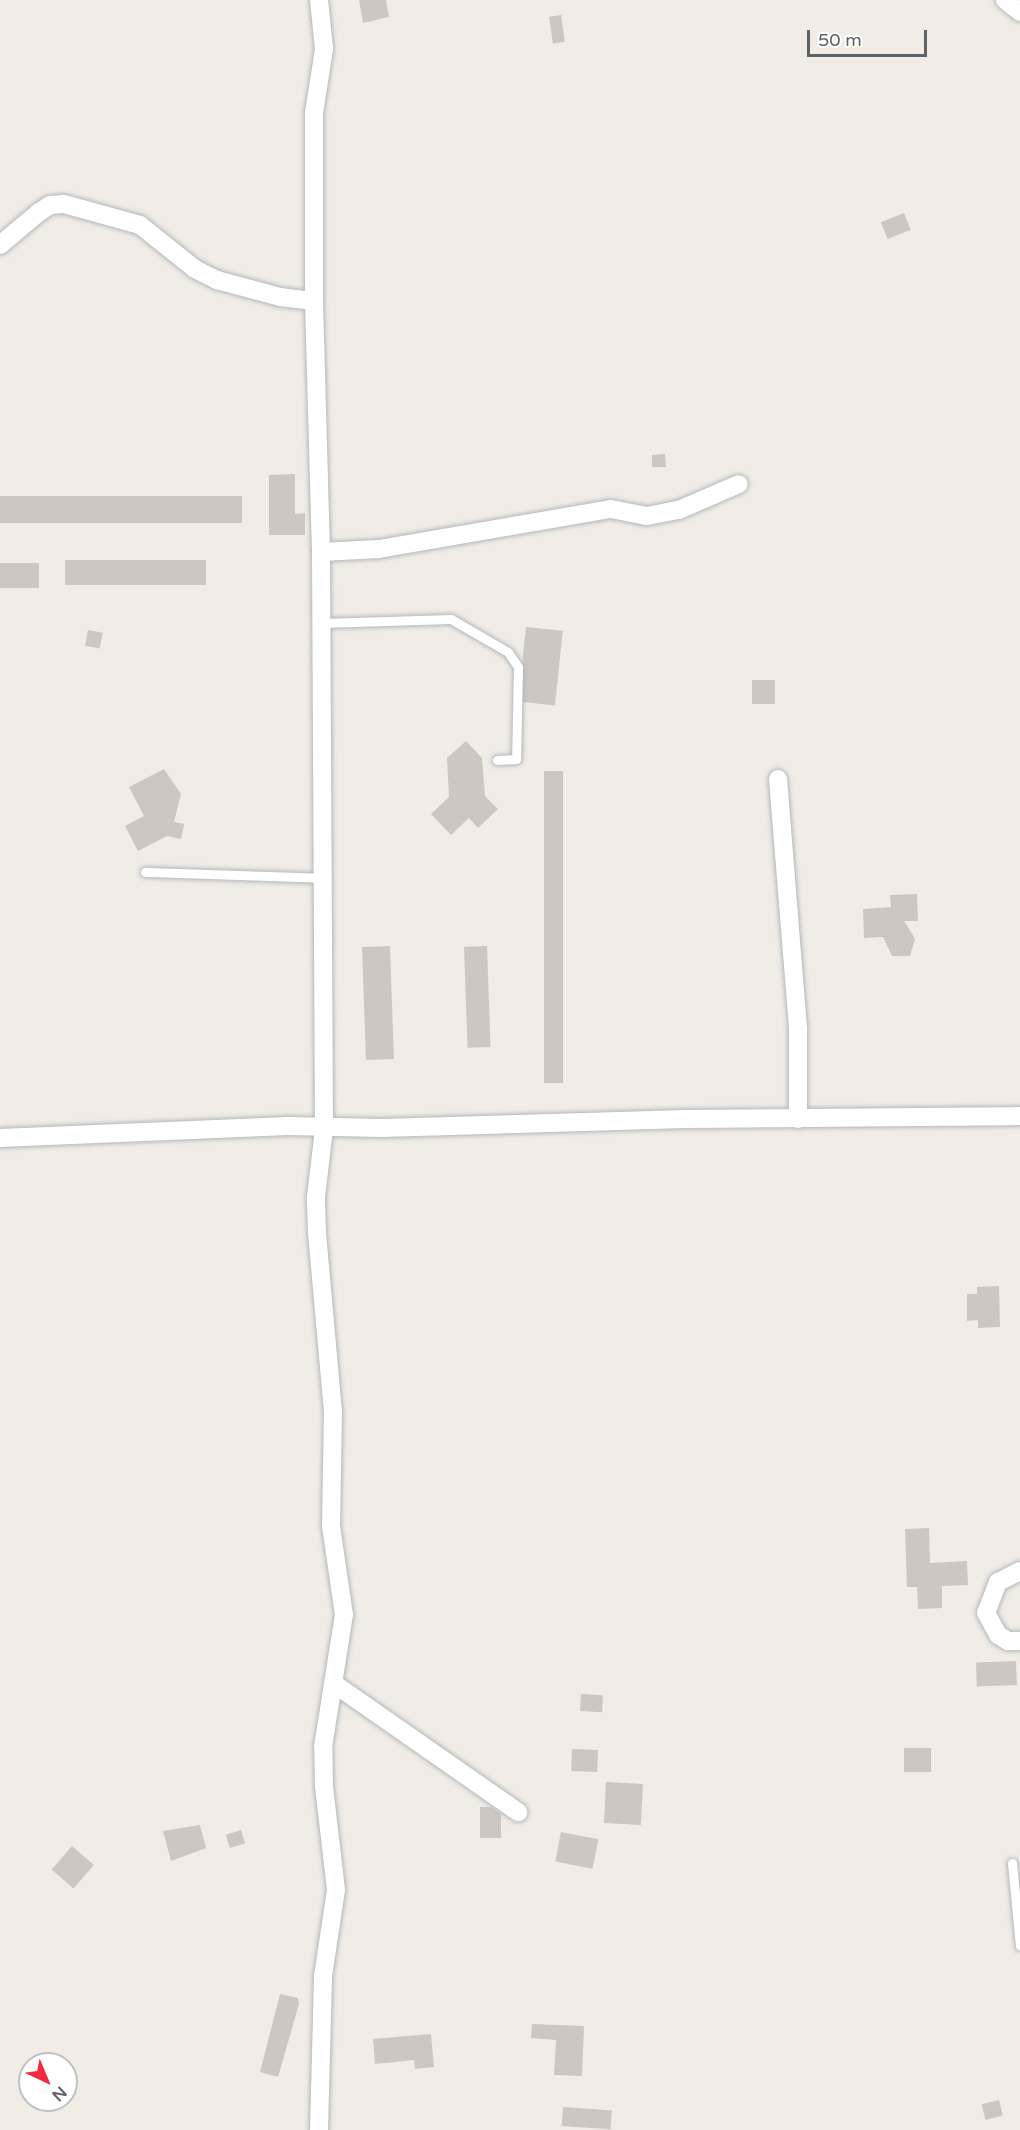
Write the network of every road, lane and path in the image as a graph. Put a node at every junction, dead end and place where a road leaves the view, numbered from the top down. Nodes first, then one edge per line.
1 (319, 0) edge
2 (1005, 0) edge
3 (1020, 12) edge
4 (0, 245) edge
5 (314, 301) junction
6 (739, 484) dead end
7 (321, 552) junction
8 (321, 622) junction
9 (497, 760) dead end
10 (778, 779) dead end
11 (145, 872) dead end
12 (324, 878) junction
13 (1020, 1116) edge
14 (798, 1119) junction
15 (324, 1129) junction
16 (0, 1138) edge
17 (1020, 1571) edge
18 (1020, 1641) edge
19 (333, 1683) junction
20 (518, 1812) dead end
21 (1012, 1863) dead end
22 (1020, 1946) edge
23 (319, 2130) edge

1 - 5 street
2 - 3 street
4 - 5 street
5 - 7 street
6 - 7 street
7 - 8 street
8 - 9 lane
8 - 12 street
10 - 14 street
11 - 12 lane
12 - 15 street
13 - 14 street
14 - 15 street
15 - 16 street
15 - 19 street
17 - 18 street
19 - 20 street
19 - 23 street
21 - 22 lane

